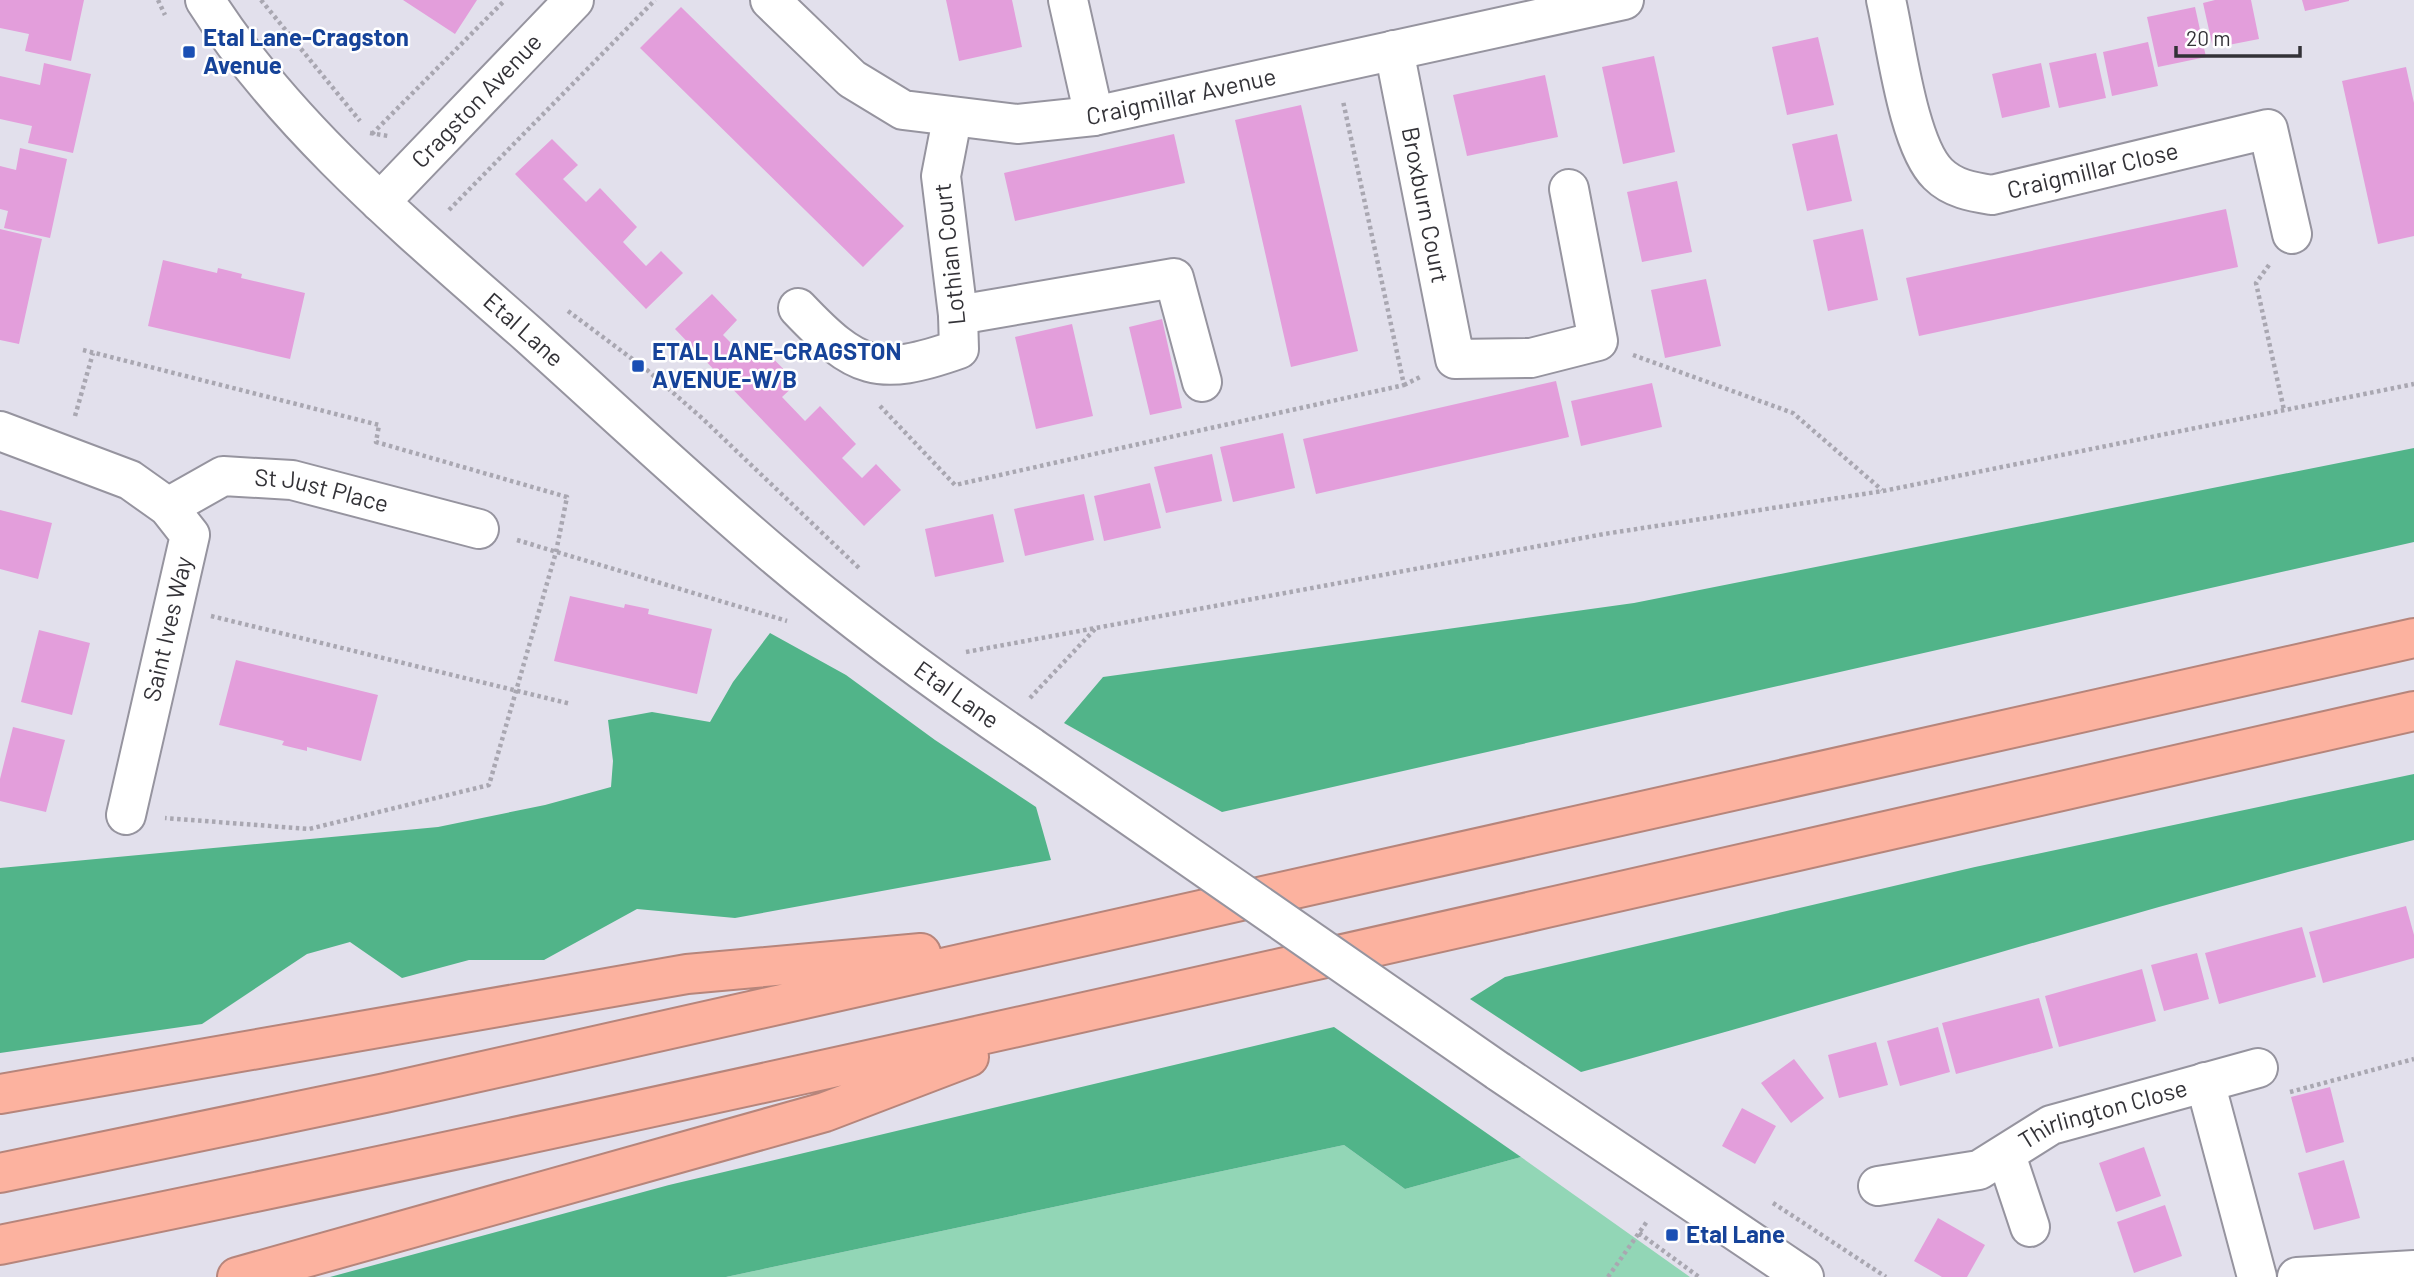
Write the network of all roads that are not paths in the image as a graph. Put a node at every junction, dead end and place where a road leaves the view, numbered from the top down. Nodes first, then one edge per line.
1 (205, 0) edge
2 (574, 0) edge
3 (770, 0) edge
4 (1886, 0) edge
5 (1076, 2) edge
6 (1604, 2) edge
7 (1394, 50) junction
8 (1094, 116) junction
9 (952, 119) junction
10 (1569, 189) dead end
11 (380, 202) junction
12 (2292, 234) road end
13 (798, 307) dead end
14 (958, 332) junction
15 (1202, 382) dead end
16 (0, 431) edge
17 (168, 507) junction
18 (478, 528) road end
19 (2414, 638) edge
20 (2414, 711) edge
21 (126, 815) road end
22 (1082, 938) junction
23 (1093, 1011) junction
24 (2270, 1081) road end
25 (2205, 1082) junction
26 (0, 1094) edge
27 (2006, 1155) junction
28 (0, 1173) edge
29 (1878, 1186) dead end
30 (2030, 1227) dead end
31 (0, 1245) edge
32 (2414, 1270) edge
33 (237, 1277) edge
34 (1803, 1277) edge
35 (2257, 1277) edge
36 (2297, 1277) edge

1 - 11 street, Etal Lane
2 - 11 street, Cragston Avenue
3 - 9 street, Craigmillar Avenue
4 - 12 street, Craigmillar Close
5 - 8 street
6 - 7 street, Craigmillar Avenue
7 - 8 street, Craigmillar Avenue
7 - 10 street, Broxburn Court
8 - 9 street, Craigmillar Avenue
9 - 14 street, Lothian Court
11 - 34 street, Etal Lane, bridge
13 - 14 street
14 - 15 street
16 - 17 street, Saint Ives Way
17 - 18 street, St Just Place
17 - 21 street, Saint Ives Way
19 - 22 highway
20 - 23 highway
22 - 26 highway
22 - 28 highway
23 - 31 highway
23 - 33 highway
24 - 25 street, Thirlington Close
25 - 27 street, Thirlington Close
25 - 35 street, Thirlington Close
27 - 29 street, Thirlington Close
27 - 30 street, Thirlington Close
32 - 36 street

